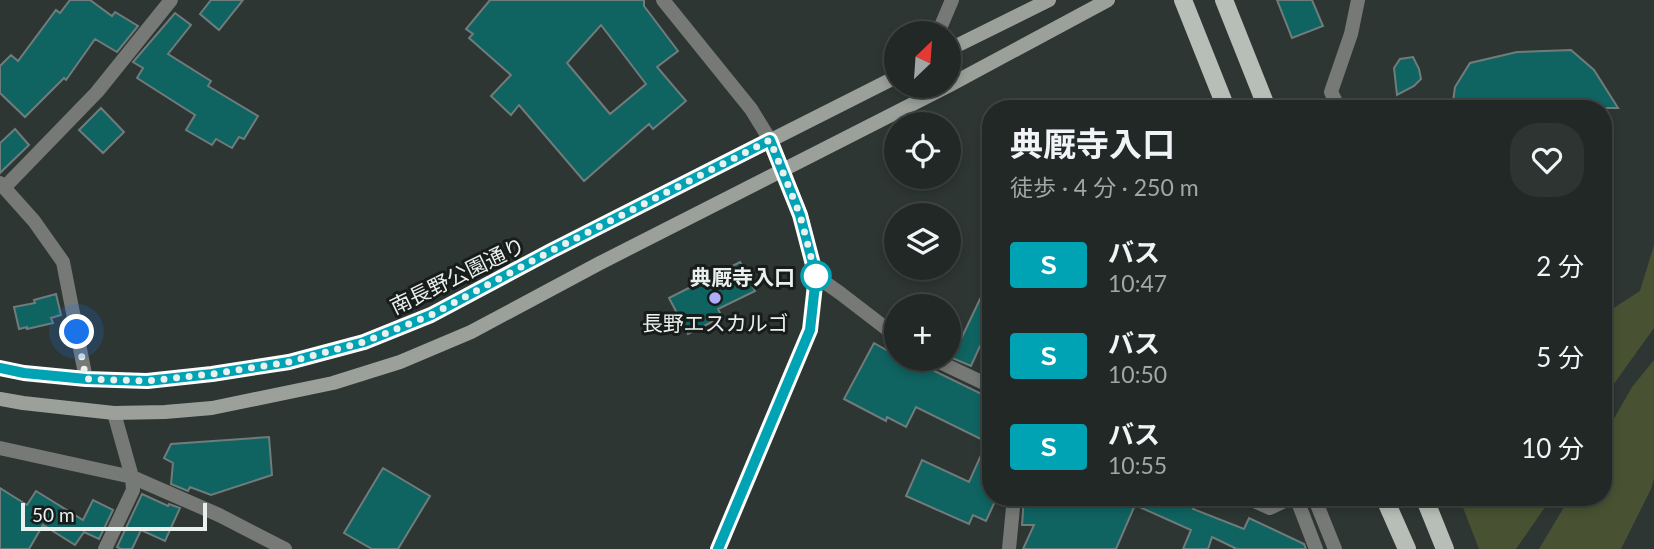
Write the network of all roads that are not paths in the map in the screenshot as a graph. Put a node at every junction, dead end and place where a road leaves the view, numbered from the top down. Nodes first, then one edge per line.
1 (172, 0) edge
2 (663, 0) edge
3 (953, 0) edge
4 (1049, 0) edge
5 (1108, 0) edge
6 (1183, 0) edge
7 (1224, 0) edge
8 (1358, 0) edge
9 (942, 21) edge
10 (961, 44) edge
11 (961, 79) edge
12 (884, 82) edge
13 (924, 98) edge
14 (1223, 100) edge
15 (1264, 100) edge
16 (1335, 100) edge
17 (770, 140) junction
18 (783, 170) junction
19 (2, 185) edge
20 (816, 276) junction
21 (884, 327) edge
22 (0, 368) edge
23 (958, 371) edge
24 (86, 379) junction
25 (982, 382) edge
26 (0, 399) edge
27 (114, 413) junction
28 (0, 448) edge
29 (132, 477) junction
30 (1013, 506) edge
31 (1299, 506) edge
32 (1318, 506) edge
33 (1388, 506) edge
34 (1428, 506) edge
35 (105, 549) edge
36 (285, 549) edge
37 (718, 549) edge
38 (1009, 549) edge
39 (1316, 549) edge
40 (1335, 549) edge
41 (1407, 549) edge
42 (1445, 549) edge

1 - 19 street
2 - 17 street
3 - 9 street
4 - 10 street
5 - 11 street
6 - 14 main road
7 - 15 main road
8 - 16 street
12 - 17 street, 南長野公園通り
13 - 18 street
17 - 18 street
17 - 24 street, 南長野公園通り
18 - 20 street
18 - 27 street
19 - 24 street
20 - 21 street
20 - 37 street
22 - 24 street, 南長野公園通り
23 - 25 street
26 - 27 street
27 - 29 street
28 - 29 street
29 - 35 street
29 - 36 street
30 - 38 street
31 - 39 street
32 - 40 street
33 - 41 main road
34 - 42 main road

